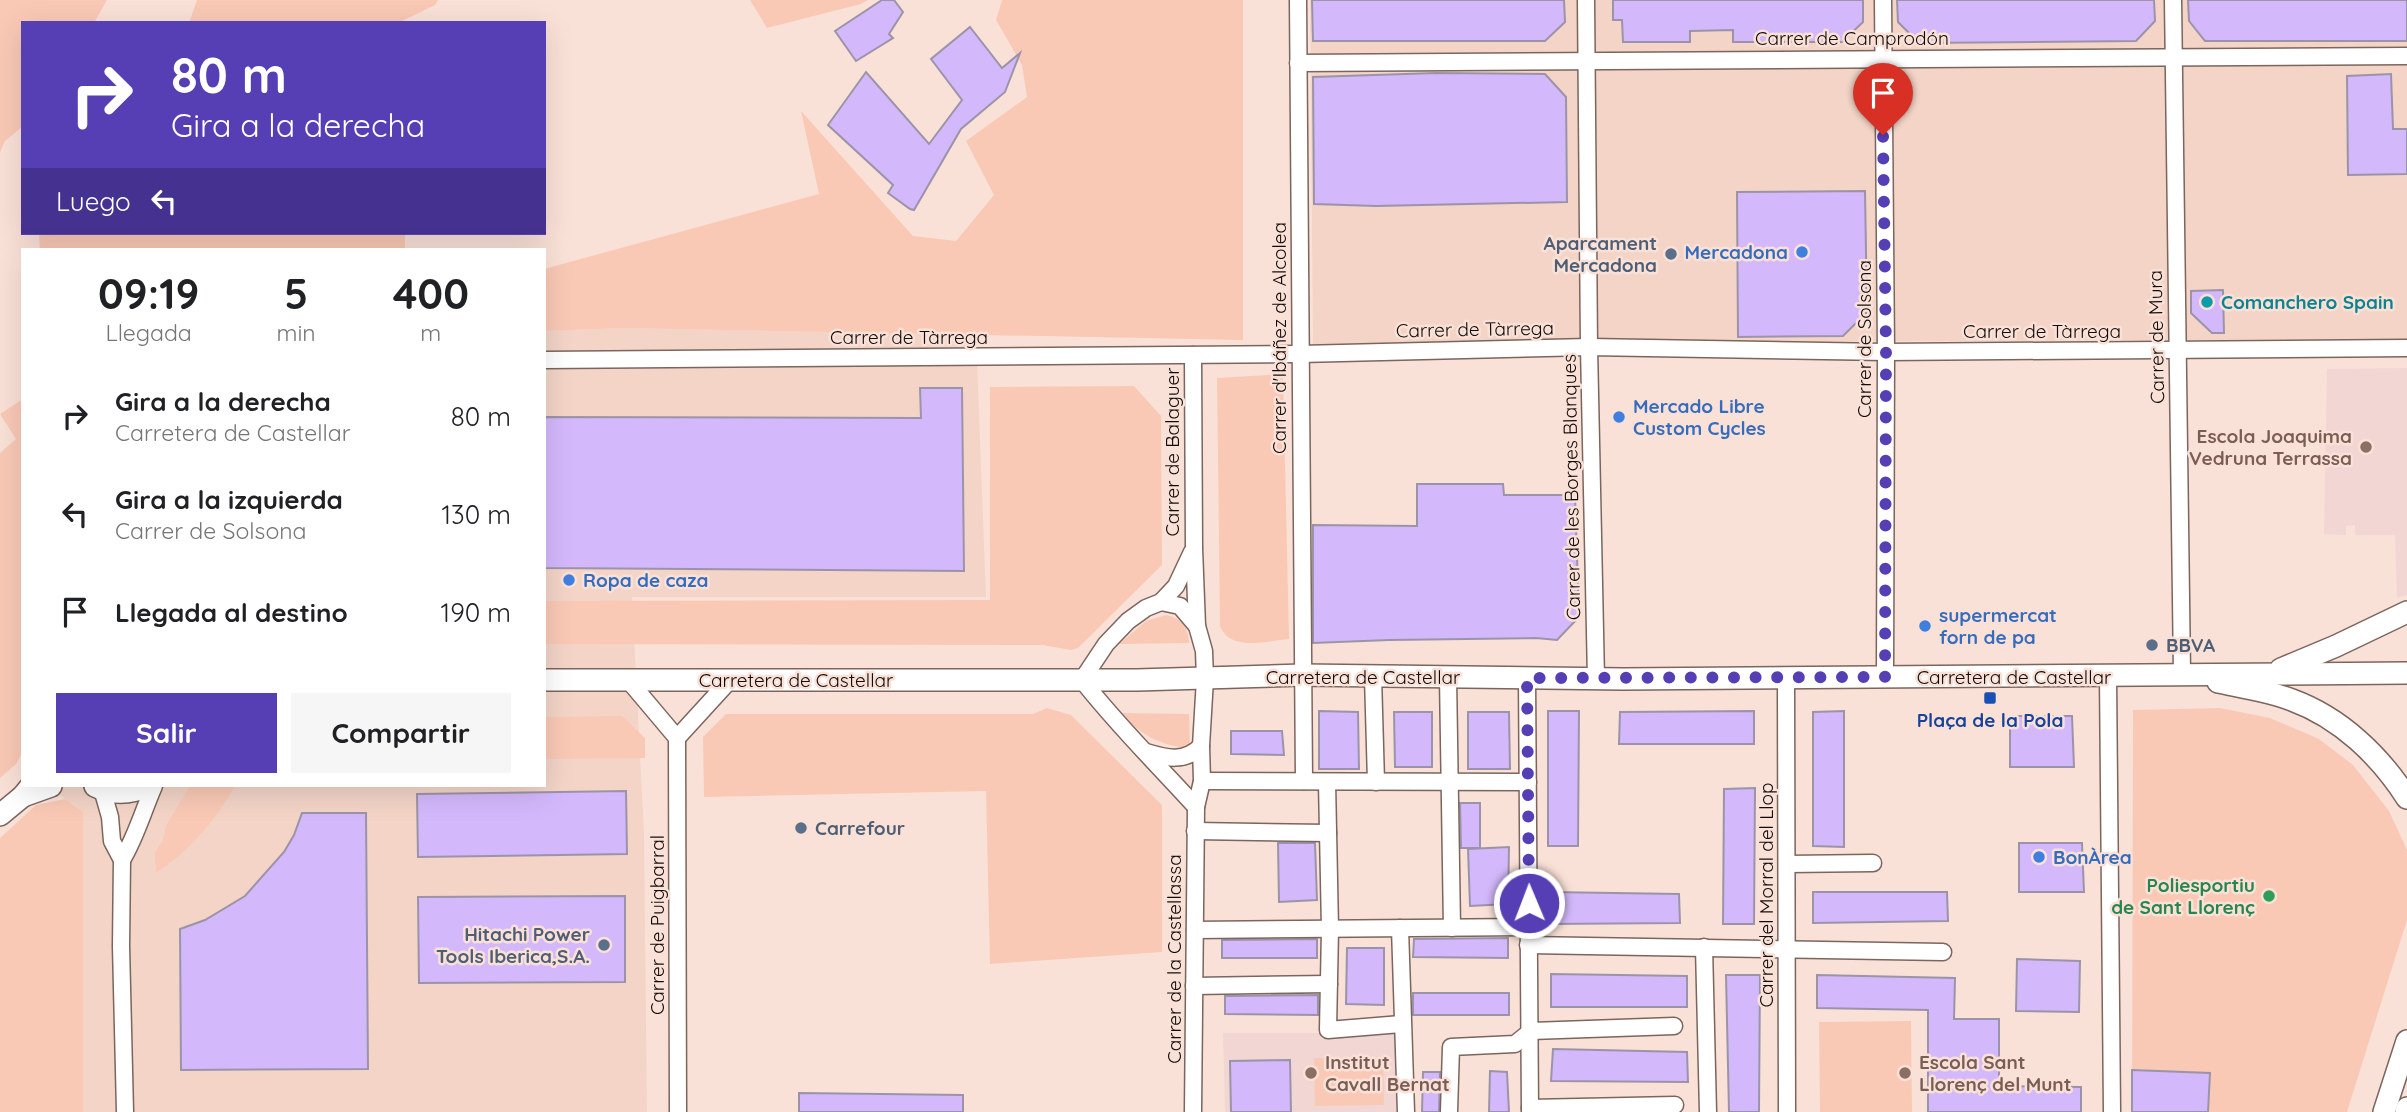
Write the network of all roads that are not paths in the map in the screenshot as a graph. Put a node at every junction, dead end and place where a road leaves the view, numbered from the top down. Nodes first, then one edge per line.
1 (1298, 0) edge
2 (1586, 0) edge
3 (1883, 0) edge
4 (2173, 0) edge
5 (2407, 55) edge
6 (1586, 59) junction
7 (2173, 59) junction
8 (1882, 60) junction
9 (1298, 63) junction
10 (1589, 347) junction
11 (2407, 348) edge
12 (2178, 351) junction
13 (1886, 352) junction
14 (1300, 354) junction
15 (1193, 355) junction
16 (546, 360) edge
17 (1194, 548) junction
18 (1161, 602) junction
19 (2407, 612) edge
20 (1197, 626) junction
21 (2182, 673) junction
22 (2269, 673) junction
23 (2407, 673) edge
24 (1302, 675) junction
25 (1373, 676) junction
26 (1448, 677) junction
27 (1885, 677) junction
28 (2108, 677) junction
29 (1205, 678) junction
30 (1527, 678) junction
31 (1786, 678) junction
32 (1596, 679) junction
33 (546, 680) edge
34 (730, 680) junction
35 (1082, 680) junction
36 (629, 681) junction
37 (677, 738) junction
38 (1200, 746) junction
39 (1146, 752) junction
40 (1202, 781) junction
41 (1304, 782) junction
42 (1327, 782) junction
43 (1376, 782) junction
44 (1451, 782) junction
45 (1528, 782) junction
46 (46, 787) edge
47 (98, 787) edge
48 (145, 787) edge
49 (154, 787) edge
50 (27, 791) edge
51 (2407, 798) edge
52 (1196, 807) junction
53 (0, 815) edge
54 (1195, 831) junction
55 (1328, 834) junction
56 (122, 860) junction
57 (1873, 863) dead end
58 (1787, 864) junction
59 (1399, 928) junction
60 (1452, 928) junction
61 (1529, 928) junction
62 (1330, 929) junction
63 (1195, 930) junction
64 (1528, 946) junction
65 (1704, 947) junction
66 (1787, 948) junction
67 (1943, 953) dead end
68 (1329, 984) junction
69 (1194, 986) junction
70 (1401, 1024) junction
71 (1674, 1026) dead end
72 (1531, 1031) junction
73 (2407, 1041) edge
74 (1675, 1105) dead end
75 (1530, 1110) edge
76 (125, 1112) edge
77 (678, 1112) edge
78 (1194, 1112) edge
79 (1406, 1112) edge
80 (1449, 1112) edge
81 (1708, 1112) edge
82 (1787, 1112) edge
83 (2112, 1112) edge
84 (2384, 1112) edge

1 - 9 street, Carrer d'Ibáñez de Alcolea
2 - 6 street, Carrer de les Borges Blanques
3 - 8 street, Carrer de Solsona
4 - 7 street, Carrer de Mura
5 - 7 street, Carrer de Camprodón
6 - 8 street, Carrer de Camprodón
6 - 9 street, Carrer de Camprodón
6 - 10 street, Carrer de les Borges Blanques
7 - 8 street, Carrer de Camprodón
7 - 12 street, Carrer de Mura
8 - 13 street, Carrer de Solsona
9 - 14 street, Carrer d'Ibáñez de Alcolea
10 - 13 street, Carrer de Tàrrega
10 - 14 street, Carrer de Tàrrega
10 - 32 street, Carrer de les Borges Blanques
11 - 12 street, Carrer de Tàrrega
12 - 13 street, Carrer de Tàrrega
12 - 21 street, Carrer de Mura
13 - 27 street, Carrer de Solsona
14 - 15 street, Carrer de Tàrrega
14 - 24 street, Carrer d'Ibáñez de Alcolea
15 - 16 street, Carrer de Tàrrega
15 - 17 street, Carrer de Balaguer
17 - 18 street, Carrer de Balaguer
17 - 20 street, Carrer de Balaguer
18 - 20 street
18 - 35 street, Carrer de Balaguer
19 - 22 street, Carretera de Castellar
20 - 29 street, Carrer de Balaguer
21 - 22 street, Carretera de Castellar
21 - 28 street, Carretera de Castellar
21 - 51 street, Carretera de Castellar
22 - 23 street, Carretera de Castellar
24 - 25 street, Carretera de Castellar
24 - 29 street, Carretera de Castellar
24 - 41 street, Carrer d'Ibáñez de Alcolea
25 - 26 street, Carretera de Castellar
25 - 43 street
26 - 30 street, Carretera de Castellar
26 - 44 street
27 - 28 street, Carretera de Castellar
27 - 31 street, Carretera de Castellar
28 - 83 street
29 - 35 street, Carretera de Castellar
29 - 38 street, Carrer de la Castellassa
30 - 32 street, Carretera de Castellar
30 - 45 street
31 - 32 street, Carretera de Castellar
31 - 58 street, Carrer del Morral del Llop
33 - 36 street, Carretera de Castellar
34 - 35 street, Carretera de Castellar
34 - 36 street, Carretera de Castellar
34 - 37 street
35 - 39 street
36 - 37 street
37 - 77 street, Carrer de Puigbarral
38 - 39 street
38 - 40 street, Carrer de la Castellassa
39 - 52 street
40 - 41 street
40 - 52 street, Carrer de la Castellassa
41 - 42 street
42 - 43 street
42 - 55 street
43 - 44 street
44 - 45 street
44 - 60 street
45 - 61 street
46 - 50 street
47 - 48 street
47 - 56 street
49 - 56 street
50 - 53 street
52 - 54 street, Carrer de la Castellassa
54 - 55 street
54 - 63 street, Carrer de la Castellassa
55 - 62 street
56 - 76 street
57 - 58 street
58 - 66 street, Carrer del Morral del Llop
59 - 60 street
59 - 62 street
59 - 70 street
60 - 61 street
61 - 64 street
62 - 63 street
62 - 68 street
63 - 69 street, Carrer de la Castellassa
64 - 65 street
64 - 72 street
65 - 66 street
65 - 81 street
66 - 67 street
66 - 82 street, Carrer del Morral del Llop
68 - 69 street
68 - 70 street
69 - 78 street, Carrer de la Castellassa
70 - 79 street
71 - 72 street
72 - 75 street
72 - 80 street
73 - 84 street
74 - 75 street

